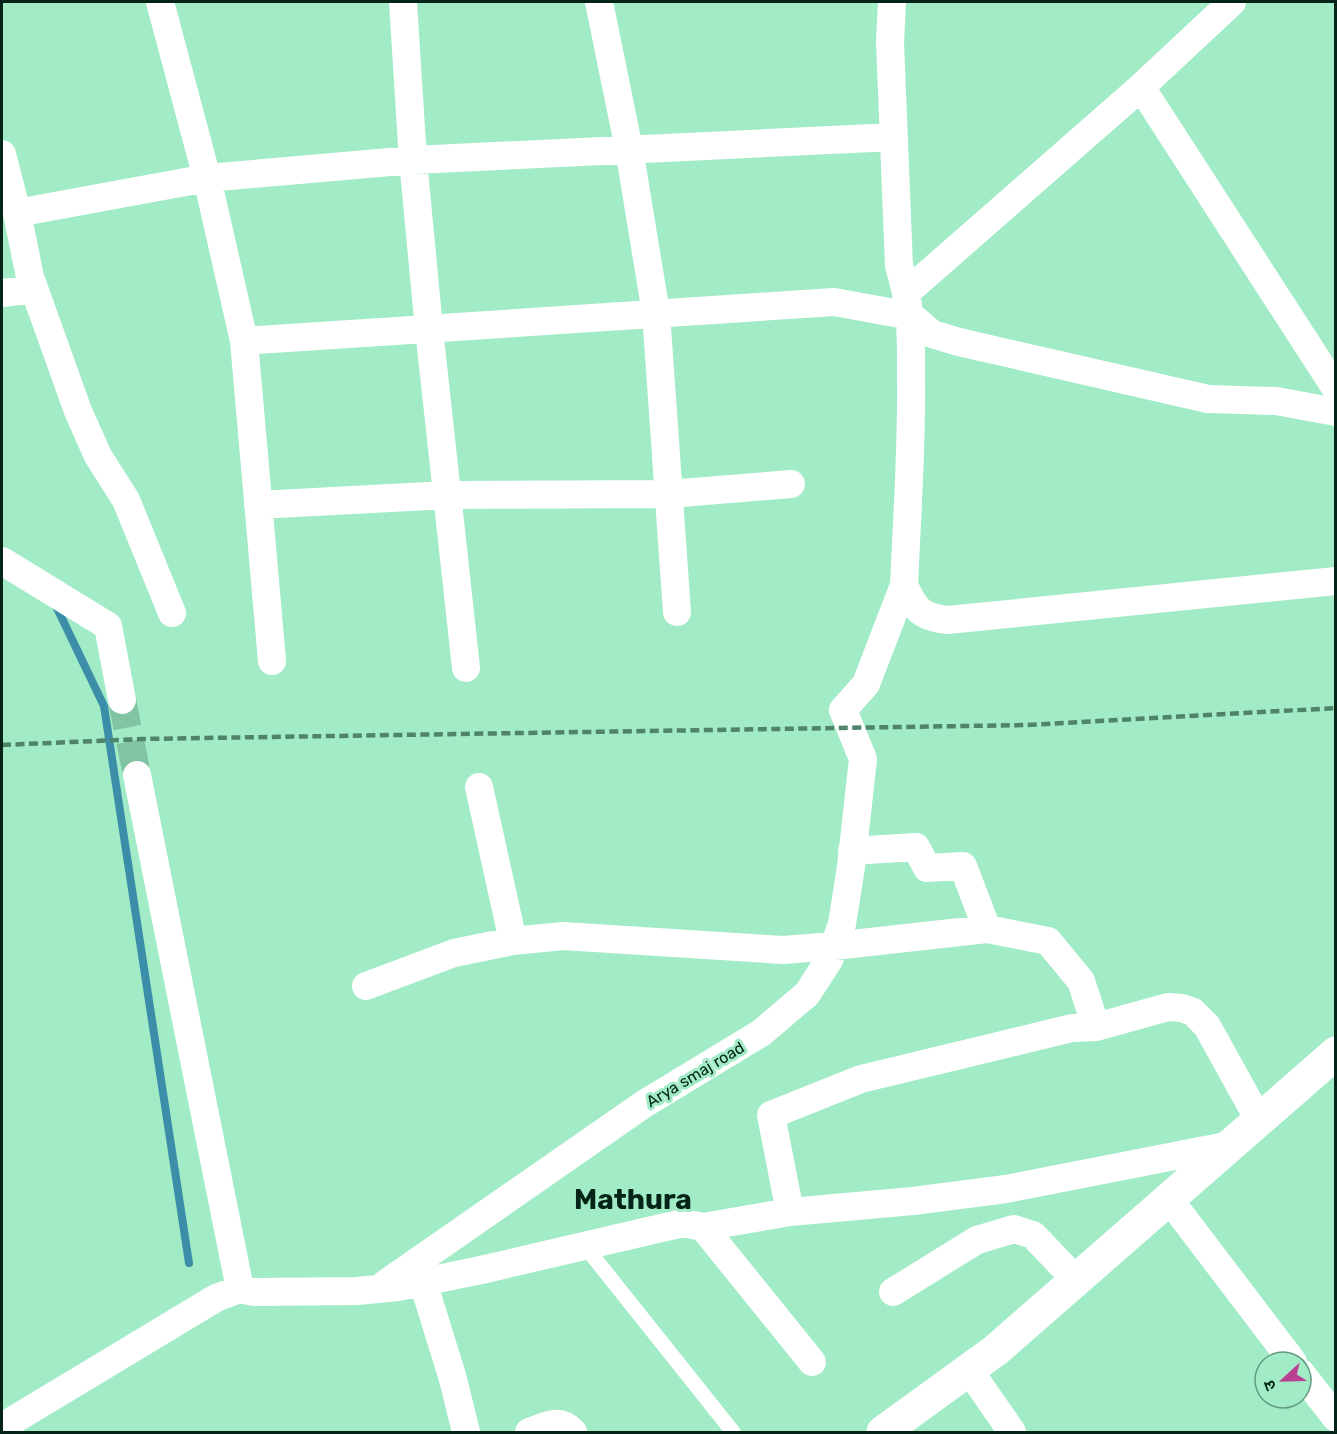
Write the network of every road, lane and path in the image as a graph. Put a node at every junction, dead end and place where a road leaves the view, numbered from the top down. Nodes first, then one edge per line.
1 (160, 2) edge
2 (403, 2) edge
3 (599, 2) edge
4 (892, 2) edge
5 (1232, 2) edge
6 (1141, 87) junction
7 (894, 137) junction
8 (629, 149) junction
9 (2, 154) edge
10 (413, 160) junction
11 (207, 178) junction
12 (17, 213) junction
13 (34, 290) junction
14 (2, 294) edge
15 (909, 304) junction
16 (656, 313) junction
17 (429, 328) junction
18 (244, 341) junction
19 (1335, 389) edge
20 (1335, 412) edge
21 (791, 484) dead end
22 (669, 494) junction
23 (447, 495) junction
24 (258, 505) junction
25 (2, 561) edge
26 (1335, 581) edge
27 (903, 585) junction
28 (677, 612) dead end
29 (172, 613) dead end
30 (272, 661) dead end
31 (466, 668) dead end
32 (122, 700) tunnel mouth
33 (137, 775) tunnel mouth
34 (479, 787) dead end
35 (852, 851) junction
36 (987, 929) junction
37 (513, 941) junction
38 (834, 946) junction
39 (366, 986) dead end
40 (1096, 1028) junction
41 (1335, 1053) edge
42 (1259, 1120) junction
43 (1231, 1145) junction
44 (1169, 1199) junction
45 (790, 1212) junction
46 (704, 1227) junction
47 (584, 1245) junction
48 (1076, 1280) junction
49 (423, 1282) junction
50 (240, 1289) junction
51 (379, 1289) junction
52 (893, 1292) dead end
53 (1284, 1350) edge
54 (812, 1362) dead end
55 (969, 1370) junction
56 (1313, 1389) edge
57 (1335, 1419) edge
58 (2, 1427) edge
59 (465, 1432) edge
60 (529, 1432) edge
61 (573, 1432) edge
62 (733, 1432) edge
63 (883, 1432) edge
64 (1012, 1432) edge

1 - 11 street
2 - 10 street
3 - 8 street
4 - 7 street
5 - 6 street
6 - 15 street
6 - 19 street
7 - 8 street
7 - 15 street
8 - 10 street
8 - 16 street
9 - 12 street
10 - 11 street
10 - 17 street
11 - 12 street
11 - 18 street
12 - 13 street
13 - 14 street
13 - 29 street
15 - 16 street
15 - 20 street
15 - 27 street
16 - 17 street
16 - 22 street
17 - 18 street
17 - 23 street
18 - 24 street
21 - 22 street
22 - 23 street
22 - 28 street
23 - 24 street
23 - 31 street
24 - 30 street
25 - 32 street
26 - 27 street
27 - 35 street, Arya smaj road
33 - 50 street
34 - 37 street
35 - 36 street
35 - 38 street, Arya smaj road
36 - 38 street
36 - 40 street
37 - 38 street
37 - 39 street
38 - 51 street, Arya smaj road
40 - 42 street
40 - 45 street
41 - 42 street
42 - 43 street
43 - 44 street
43 - 45 street
44 - 48 street
44 - 53 street
45 - 46 street
46 - 47 street
46 - 54 street
47 - 49 street
47 - 62 lane
48 - 52 street
48 - 55 street
49 - 51 street
49 - 59 street
50 - 51 street
50 - 58 street
55 - 63 street
55 - 64 street
56 - 57 street
60 - 61 street

